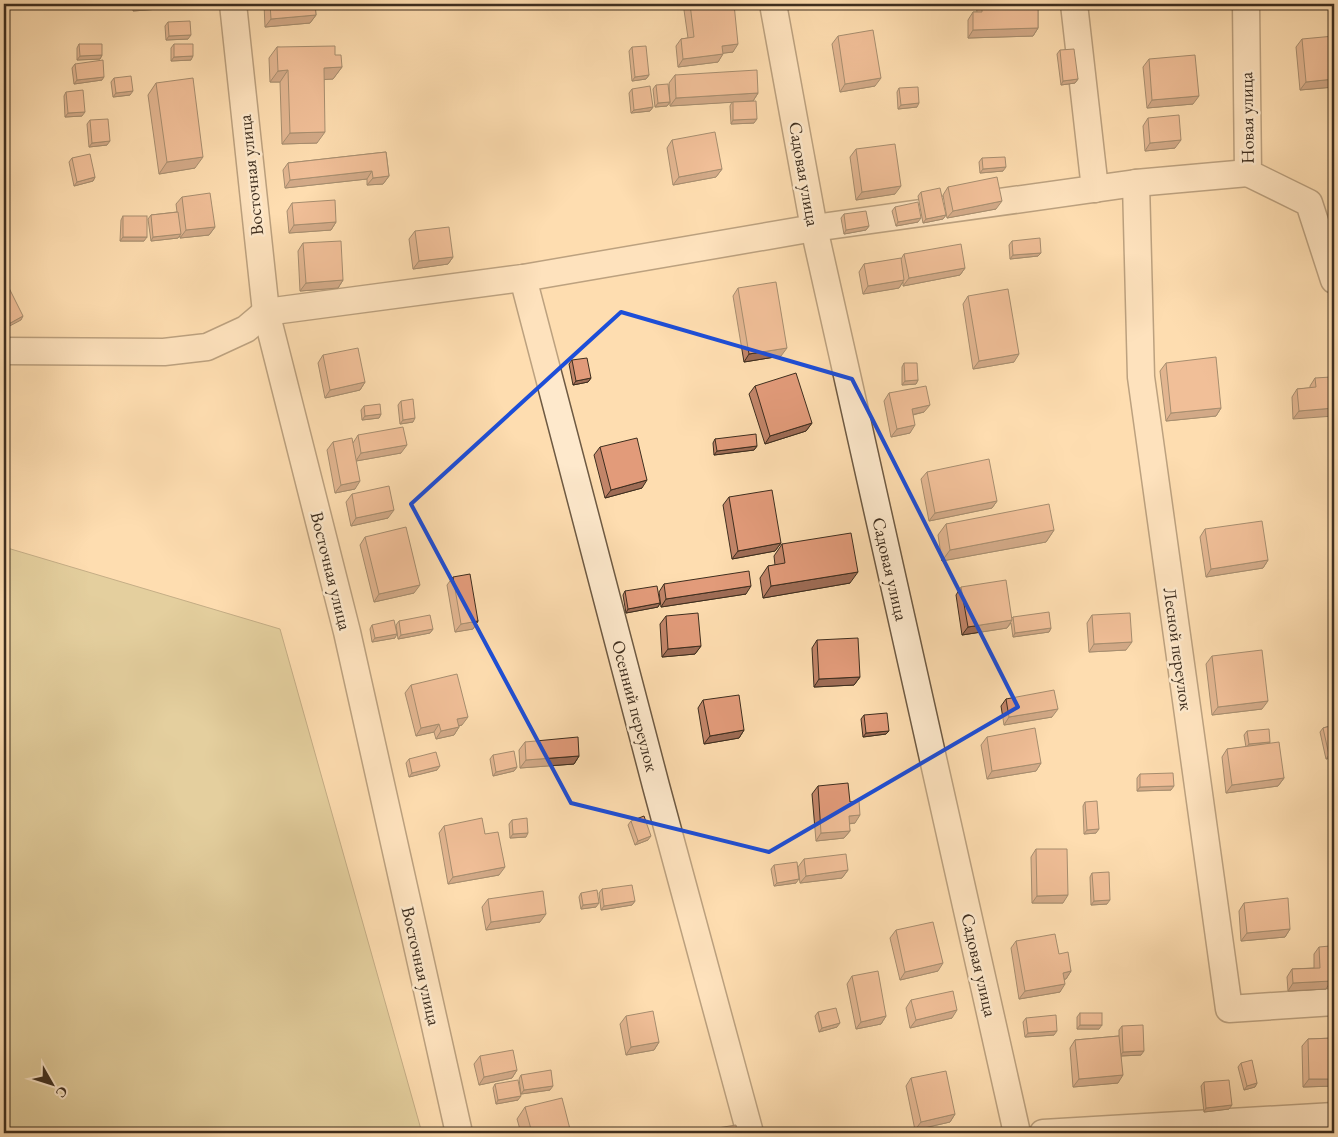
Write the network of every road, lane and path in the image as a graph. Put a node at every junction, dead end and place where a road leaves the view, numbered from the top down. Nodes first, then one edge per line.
1 (233, 4) edge
2 (773, 4) edge
3 (1074, 4) edge
4 (1246, 4) edge
5 (1248, 173) junction
6 (1136, 184) junction
7 (1095, 189) junction
8 (814, 228) junction
9 (523, 278) junction
10 (1334, 280) edge
11 (266, 312) junction
12 (4, 351) edge
13 (1334, 1002) edge
14 (1334, 1116) edge
15 (459, 1133) edge
16 (750, 1133) edge
17 (1017, 1133) edge
18 (1043, 1133) edge

1 - 11 street, Восточная улица
2 - 8 street, Садовая улица
3 - 7 street
4 - 5 street, Новая улица
5 - 6 street
5 - 10 street, Новая улица
6 - 7 street
6 - 13 street, Лесной переулок
7 - 8 street
8 - 9 street
8 - 17 street, Садовая улица
9 - 11 street
9 - 16 street, Осенний переулок
11 - 12 street
11 - 15 street, Восточная улица
14 - 18 street

